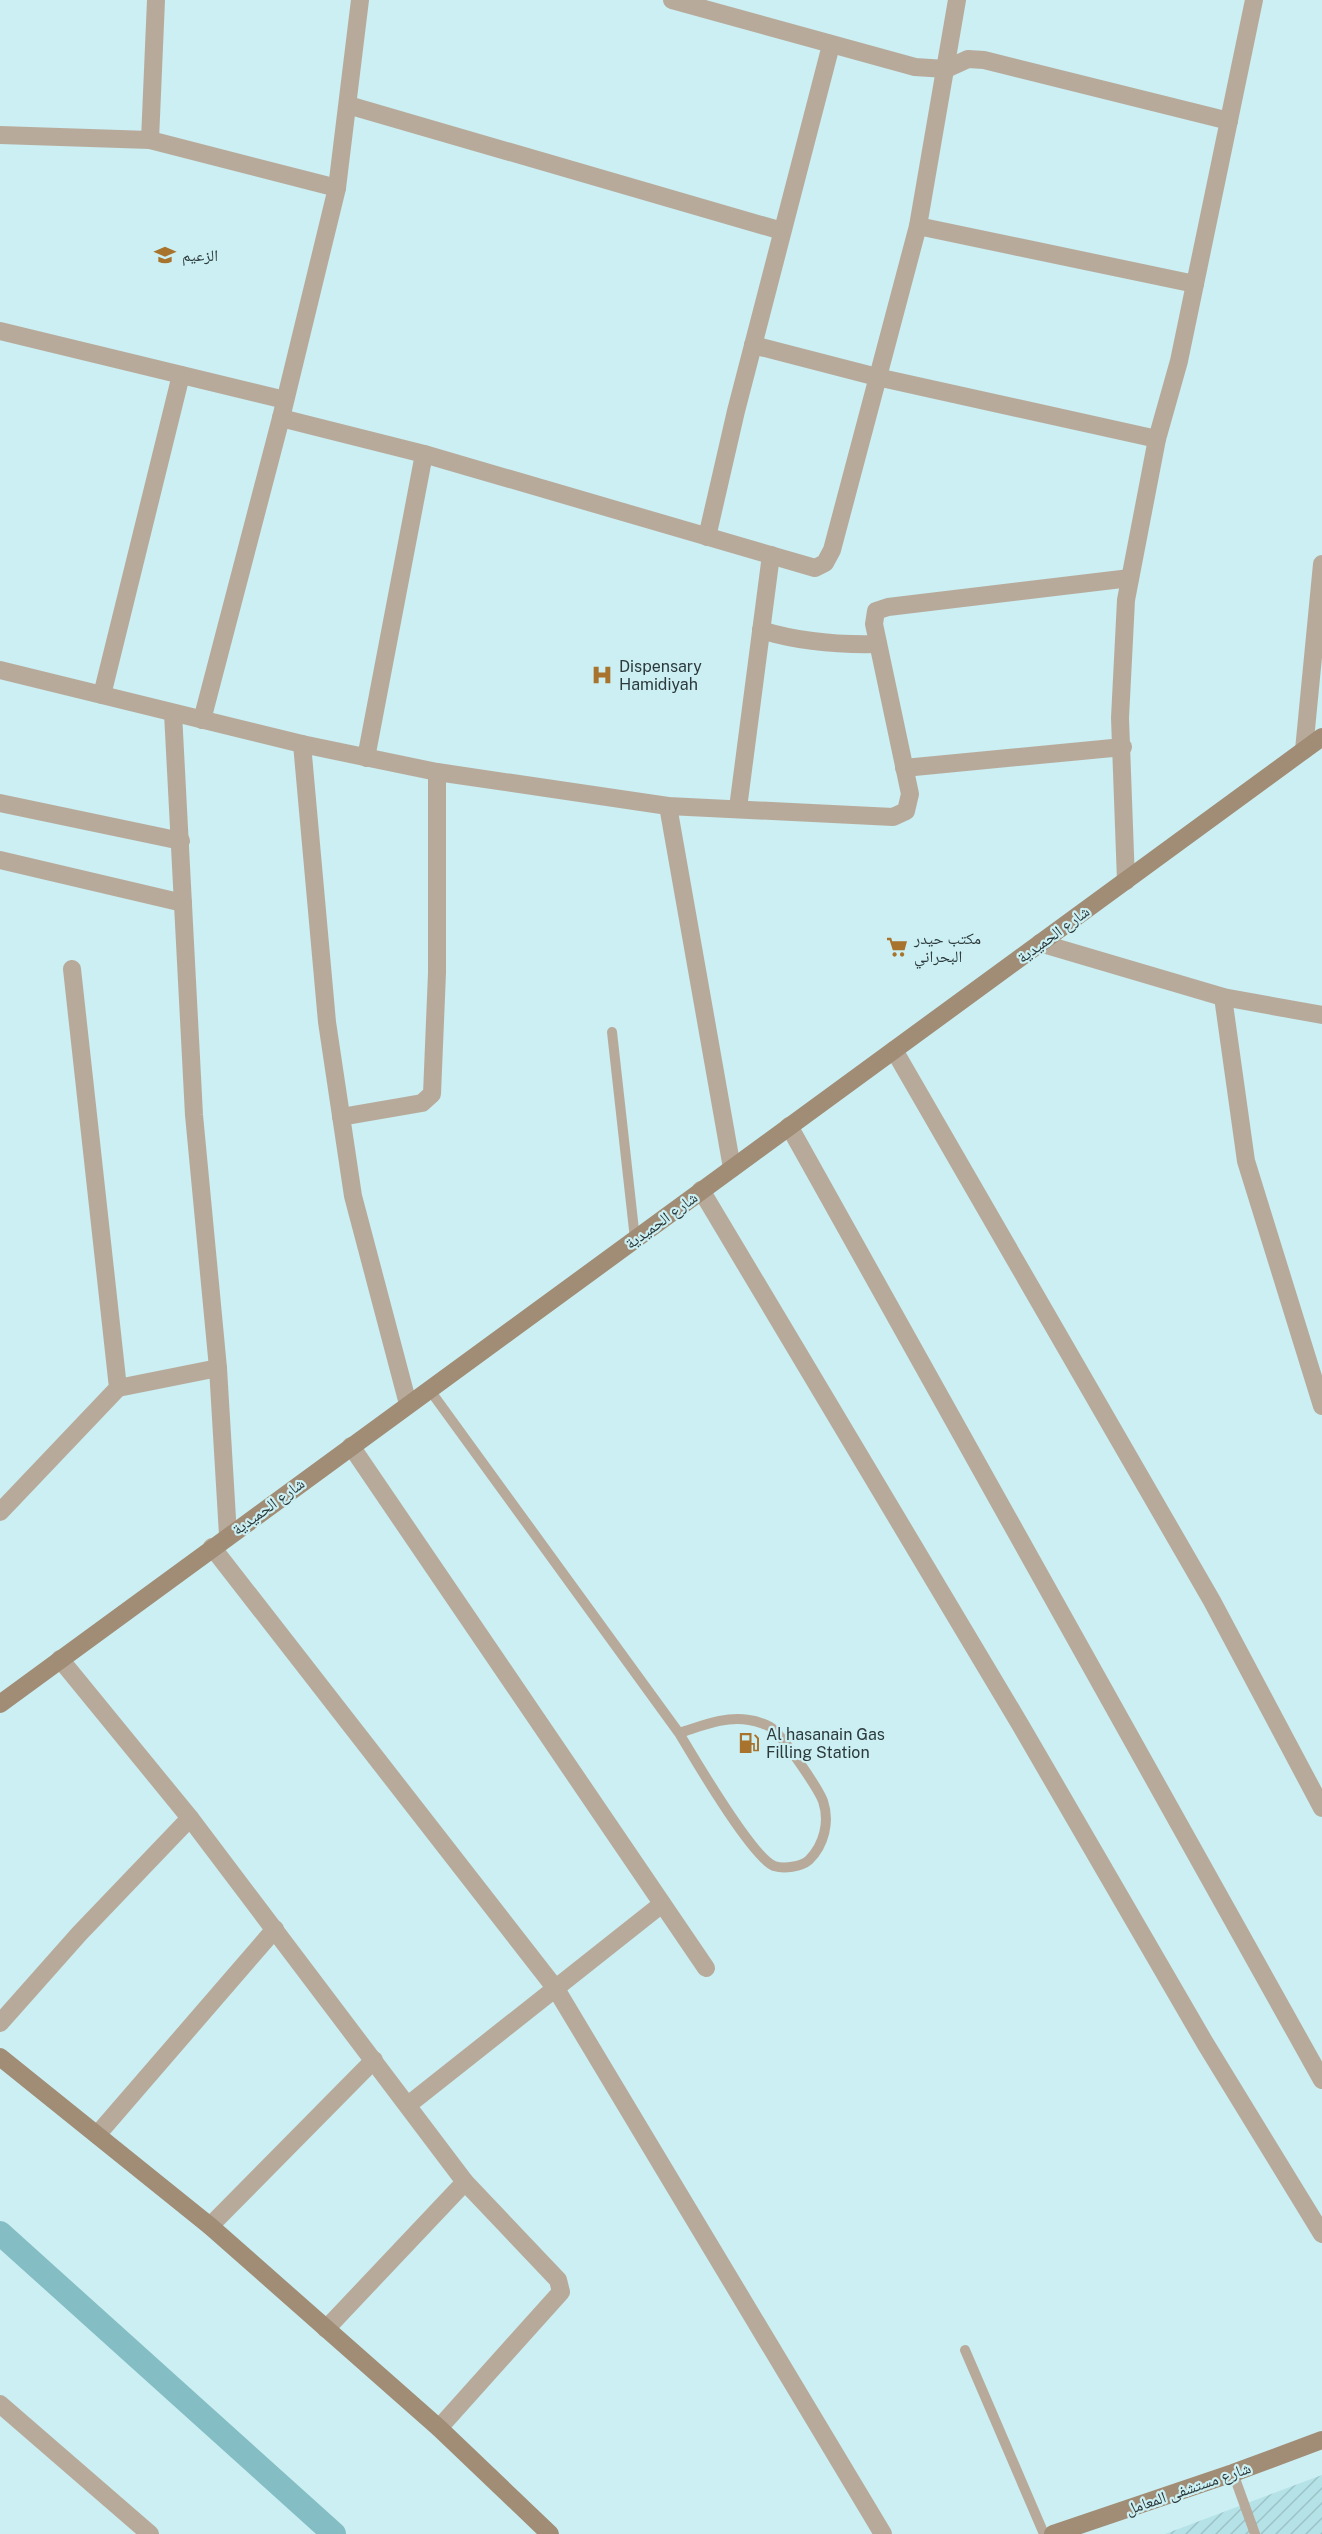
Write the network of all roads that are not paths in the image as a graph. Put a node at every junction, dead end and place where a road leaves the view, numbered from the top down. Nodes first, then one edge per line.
1 (156, 0) edge
2 (360, 0) edge
3 (672, 0) edge
4 (957, 0) edge
5 (1254, 0) edge
6 (831, 45) junction
7 (946, 69) junction
8 (348, 105) junction
9 (1229, 121) junction
10 (0, 135) edge
11 (150, 140) junction
12 (337, 188) junction
13 (918, 226) junction
14 (782, 231) junction
15 (1195, 284) junction
16 (0, 332) edge
17 (753, 345) junction
18 (182, 375) junction
19 (878, 377) junction
20 (283, 409) junction
21 (1156, 439) junction
22 (424, 454) junction
23 (706, 537) junction
24 (771, 555) junction
25 (1322, 564) edge
26 (1130, 578) junction
27 (761, 630) junction
28 (878, 644) junction
29 (0, 670) edge
30 (102, 695) junction
31 (173, 713) junction
32 (202, 720) junction
33 (1322, 738) edge
34 (302, 744) junction
35 (1123, 747) junction
36 (1304, 750) junction
37 (366, 758) junction
38 (904, 768) junction
39 (437, 772) junction
40 (0, 803) edge
41 (668, 806) junction
42 (738, 808) junction
43 (181, 841) junction
44 (0, 860) edge
45 (1126, 880) junction
46 (183, 903) junction
47 (1040, 944) junction
48 (72, 969) dead end
49 (1223, 997) junction
50 (1322, 1015) edge
51 (612, 1032) dead end
52 (894, 1050) junction
53 (341, 1117) junction
54 (789, 1126) junction
55 (732, 1168) junction
56 (701, 1190) junction
57 (635, 1239) junction
58 (218, 1368) junction
59 (118, 1388) junction
60 (429, 1389) junction
61 (408, 1404) junction
62 (1322, 1406) edge
63 (351, 1446) junction
64 (0, 1512) edge
65 (228, 1536) junction
66 (212, 1547) junction
67 (60, 1659) junction
68 (0, 1704) edge
69 (679, 1733) junction
70 (1322, 1808) edge
71 (190, 1818) junction
72 (662, 1904) junction
73 (275, 1929) junction
74 (706, 1968) dead end
75 (556, 1989) junction
76 (0, 2023) edge
77 (0, 2057) edge
78 (374, 2060) junction
79 (1322, 2080) edge
80 (408, 2105) junction
81 (97, 2135) junction
82 (465, 2182) junction
83 (210, 2226) junction
84 (1322, 2234) edge
85 (326, 2329) junction
86 (964, 2350) dead end
87 (0, 2404) edge
88 (439, 2428) junction
89 (1322, 2440) edge
90 (1233, 2473) junction
91 (150, 2534) edge
92 (550, 2534) edge
93 (883, 2534) edge
94 (1044, 2534) edge
95 (1053, 2534) edge
96 (1255, 2534) edge

1 - 11 street
2 - 8 street
3 - 6 street
4 - 7 street
5 - 9 street
6 - 7 street
6 - 14 street
7 - 9 street
7 - 13 street
8 - 12 street
8 - 14 street
9 - 15 street
10 - 11 street
11 - 12 street
12 - 20 street
13 - 15 street
13 - 19 street
14 - 17 street
15 - 21 street
16 - 18 street
17 - 19 street
17 - 23 street
18 - 20 street
18 - 30 street
19 - 21 street
19 - 24 street
20 - 22 street
20 - 32 street
21 - 26 street
22 - 23 street
22 - 37 street
23 - 24 street
24 - 27 street
25 - 36 street
26 - 28 street
26 - 35 street
27 - 28 street
27 - 42 street
28 - 38 street
29 - 30 street
30 - 31 street
31 - 32 street
31 - 43 street
32 - 34 street
33 - 36 street, شارع الحميدية
34 - 37 street
34 - 53 street
35 - 38 street
35 - 45 street
36 - 45 street, شارع الحميدية
37 - 39 street
38 - 42 street
39 - 41 street
39 - 53 street
40 - 43 street
41 - 42 street
41 - 55 street
43 - 46 street
44 - 46 street
45 - 47 street, شارع الحميدية
46 - 58 street
47 - 49 street
47 - 52 street, شارع الحميدية
48 - 59 street
49 - 50 street
49 - 62 street
51 - 57 lane
52 - 54 street, شارع الحميدية
52 - 70 street
53 - 61 street
54 - 55 street, شارع الحميدية
54 - 79 street
55 - 56 street, شارع الحميدية
56 - 57 street, شارع الحميدية
56 - 84 street
57 - 60 street, شارع الحميدية
58 - 59 street
58 - 65 street
59 - 64 street
60 - 61 street, شارع الحميدية
60 - 69 lane
61 - 63 street, شارع الحميدية
63 - 65 street, شارع الحميدية
63 - 72 street
65 - 66 street, شارع الحميدية
66 - 67 street, شارع الحميدية
66 - 75 street
67 - 68 street, شارع الحميدية
67 - 71 street
69 - 69 lane
71 - 73 street
71 - 76 street
72 - 74 street
72 - 75 street
73 - 78 street
73 - 81 street
75 - 80 street
75 - 93 street
77 - 81 street
78 - 80 street
78 - 83 street
80 - 82 street
81 - 83 street
82 - 85 street
82 - 88 street
83 - 85 street
85 - 88 street
86 - 94 lane
87 - 91 street
88 - 92 street
89 - 90 street, شارع مستشفى المعامل
90 - 95 street, شارع مستشفى المعامل
90 - 96 lane

